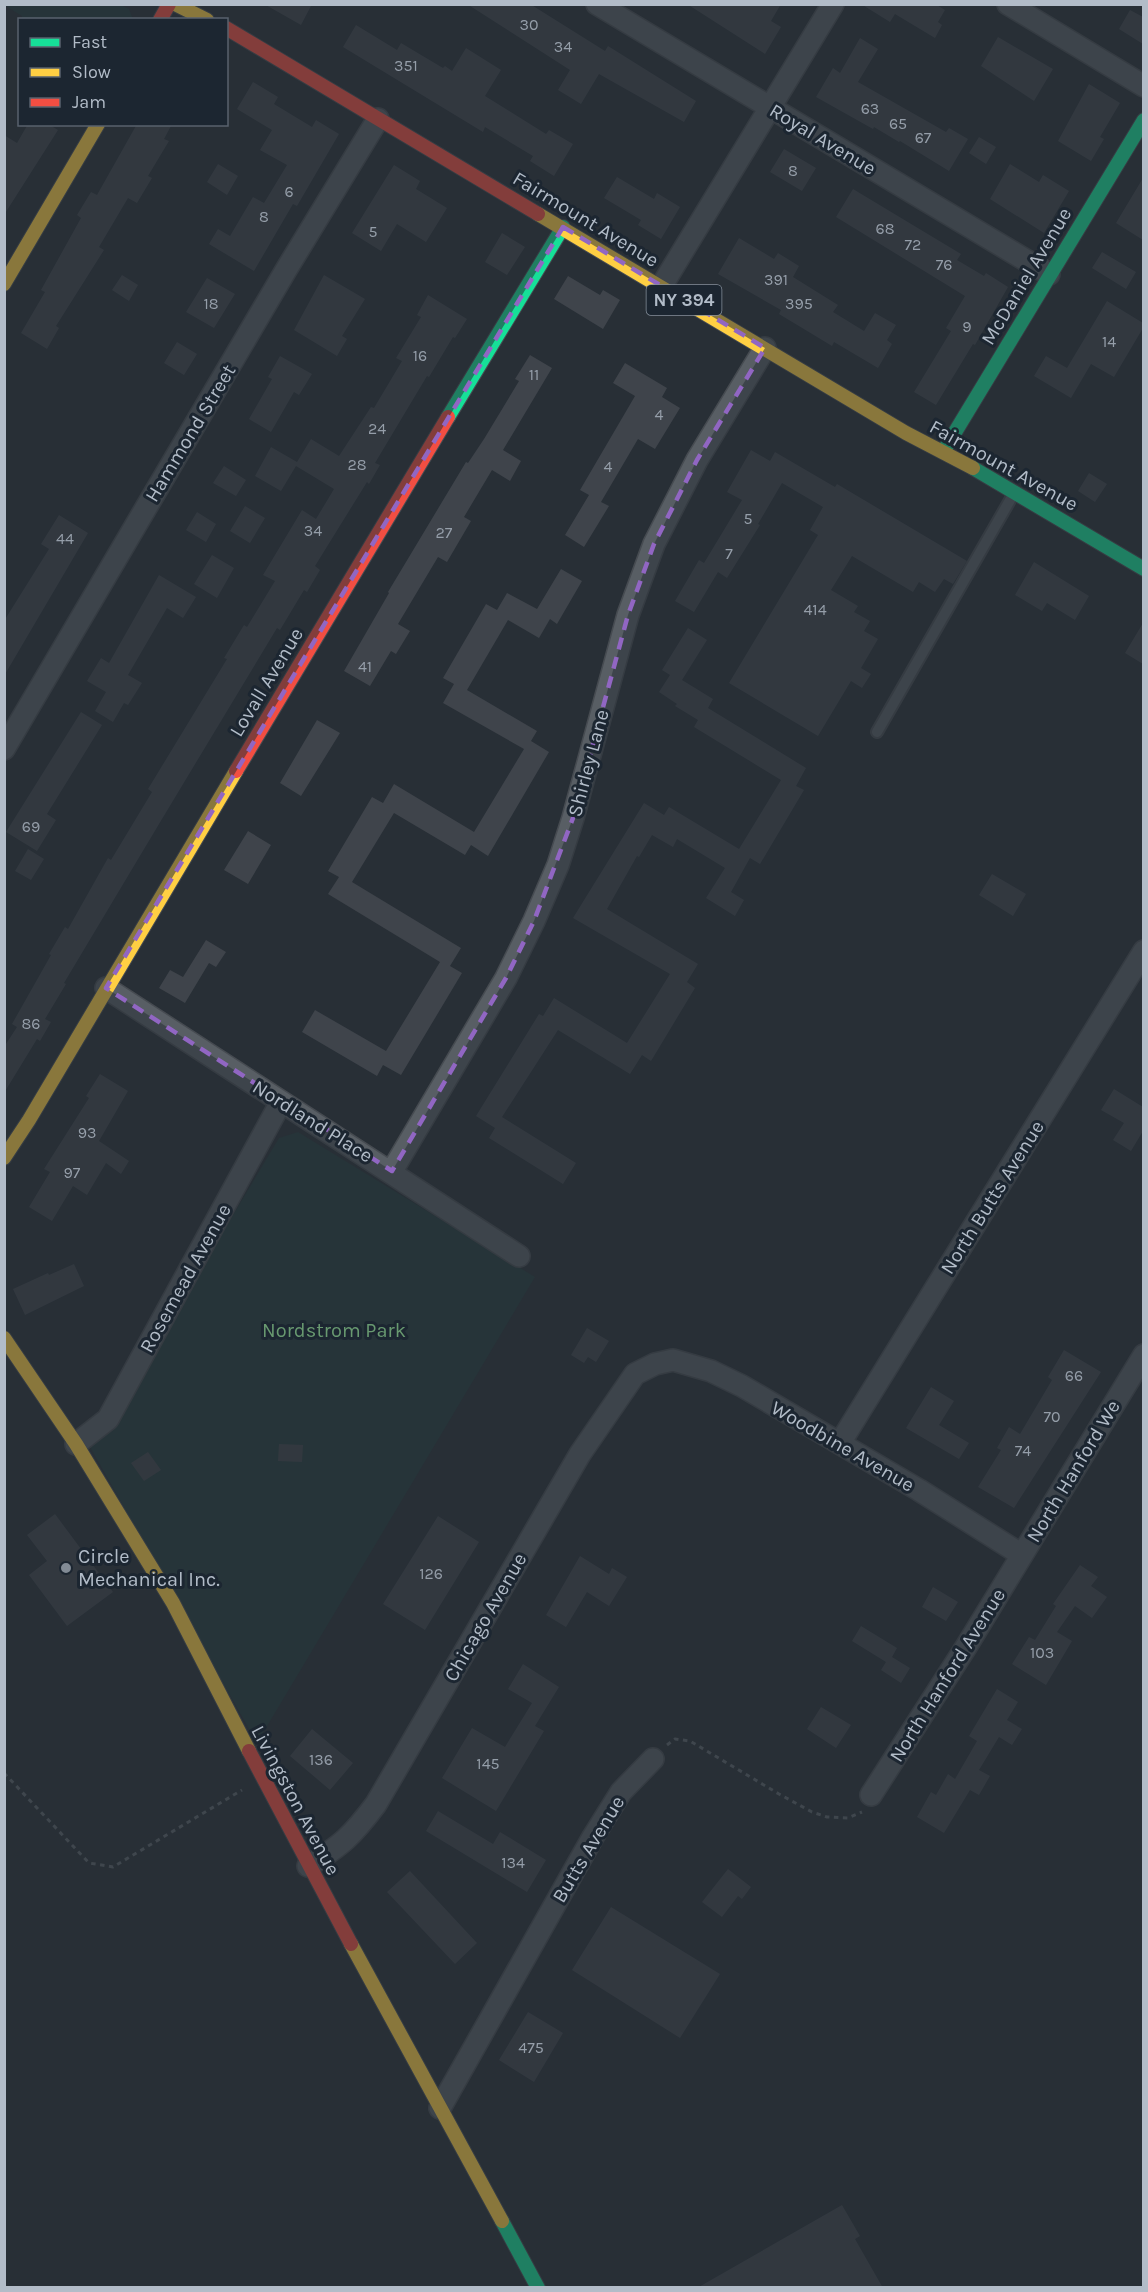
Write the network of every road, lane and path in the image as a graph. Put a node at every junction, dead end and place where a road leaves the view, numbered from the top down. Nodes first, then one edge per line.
1 (169, 4) edge
2 (175, 4) edge
3 (597, 4) edge
4 (833, 4) edge
5 (1008, 4) edge
6 (161, 18) edge
7 (203, 18) edge
8 (228, 29) edge
9 (1143, 86) edge
10 (770, 107) junction
11 (378, 119) junction
12 (1143, 120) edge
13 (97, 126) edge
14 (563, 227) junction
15 (1049, 274) junction
16 (4, 284) edge
17 (661, 287) junction
18 (765, 348) junction
19 (943, 452) junction
20 (1014, 493) junction
21 (1140, 559) edge
22 (877, 732) dead end
23 (4, 749) edge
24 (1143, 951) edge
25 (106, 988) junction
26 (281, 1102) junction
27 (4, 1158) edge
28 (392, 1171) junction
29 (519, 1256) dead end
30 (4, 1338) edge
31 (1143, 1355) edge
32 (655, 1364) joint
33 (840, 1443) junction
34 (76, 1444) junction
35 (1022, 1555) junction
36 (653, 1759) joint
37 (4, 1773) edge
38 (262, 1778) junction
39 (871, 1795) joint
40 (308, 1866) junction
41 (440, 2108) junction
42 (538, 2288) edge

1 - 6 street
2 - 7 street
3 - 10 street, Royal Avenue
4 - 10 street
5 - 9 street
8 - 11 street, Fairmount Avenue / NY 394
10 - 15 street, Royal Avenue
10 - 17 street
11 - 14 street, Fairmount Avenue / NY 394
11 - 23 street, Hammond Street
12 - 15 street, McDaniel Avenue
13 - 16 street
14 - 17 street, Fairmount Avenue / NY 394
14 - 25 street, Lovall Avenue
15 - 19 street, McDaniel Avenue
17 - 18 street, Fairmount Avenue / NY 394
18 - 19 street, Fairmount Avenue / NY 394
18 - 28 street, Shirley Lane
19 - 20 street, Fairmount Avenue / NY 394
20 - 21 street, Fairmount Avenue / NY 394
20 - 22 lane
24 - 33 street, North Butts Avenue
25 - 26 street, Nordland Place
25 - 27 street, Lovall Avenue
26 - 28 street, Nordland Place
26 - 34 street, Rosemead Avenue
28 - 29 street, Nordland Place
30 - 34 street, Livingston Avenue
31 - 35 street, North Hanford We
32 - 33 street, Woodbine Avenue
32 - 40 street, Chicago Avenue
33 - 35 street, Woodbine Avenue
34 - 38 street, Livingston Avenue
35 - 39 street, North Hanford Avenue
36 - 39 path
36 - 41 street, Butts Avenue
37 - 38 path
38 - 40 street, Livingston Avenue
40 - 41 street, Livingston Avenue
41 - 42 street, Livingston Avenue

